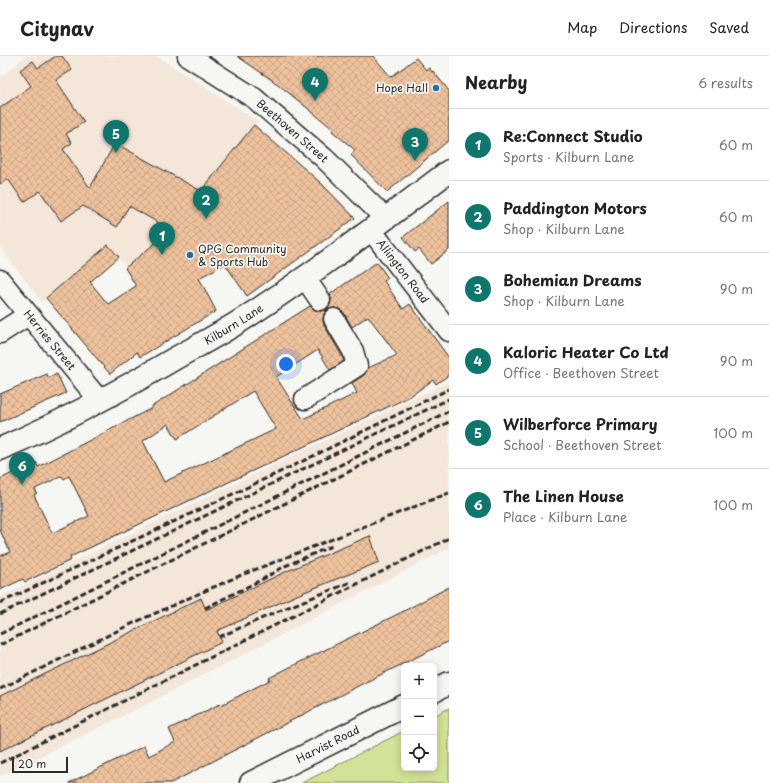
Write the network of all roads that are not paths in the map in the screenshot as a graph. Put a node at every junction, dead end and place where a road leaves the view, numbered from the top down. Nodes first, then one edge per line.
1 (188, 56) edge
2 (449, 171) edge
3 (379, 224) junction
4 (305, 278) junction
5 (0, 280) edge
6 (320, 300) dead end
7 (28, 315) junction
8 (334, 319) dead end
9 (449, 331) edge
10 (0, 333) edge
11 (304, 399) dead end
12 (100, 401) junction
13 (0, 449) edge
14 (449, 683) edge
15 (437, 689) edge
16 (401, 708) edge
17 (251, 783) edge

1 - 3 street, Beethoven Street
2 - 3 main road, Kilburn Lane
3 - 4 main road, Kilburn Lane
3 - 9 street, Allington Road
4 - 6 street
4 - 12 main road, Kilburn Lane
5 - 7 street, Herries Street
7 - 10 street
7 - 12 street, Herries Street
8 - 11 street
12 - 13 main road, Kilburn Lane
14 - 15 main road
16 - 17 main road, Harvist Road

